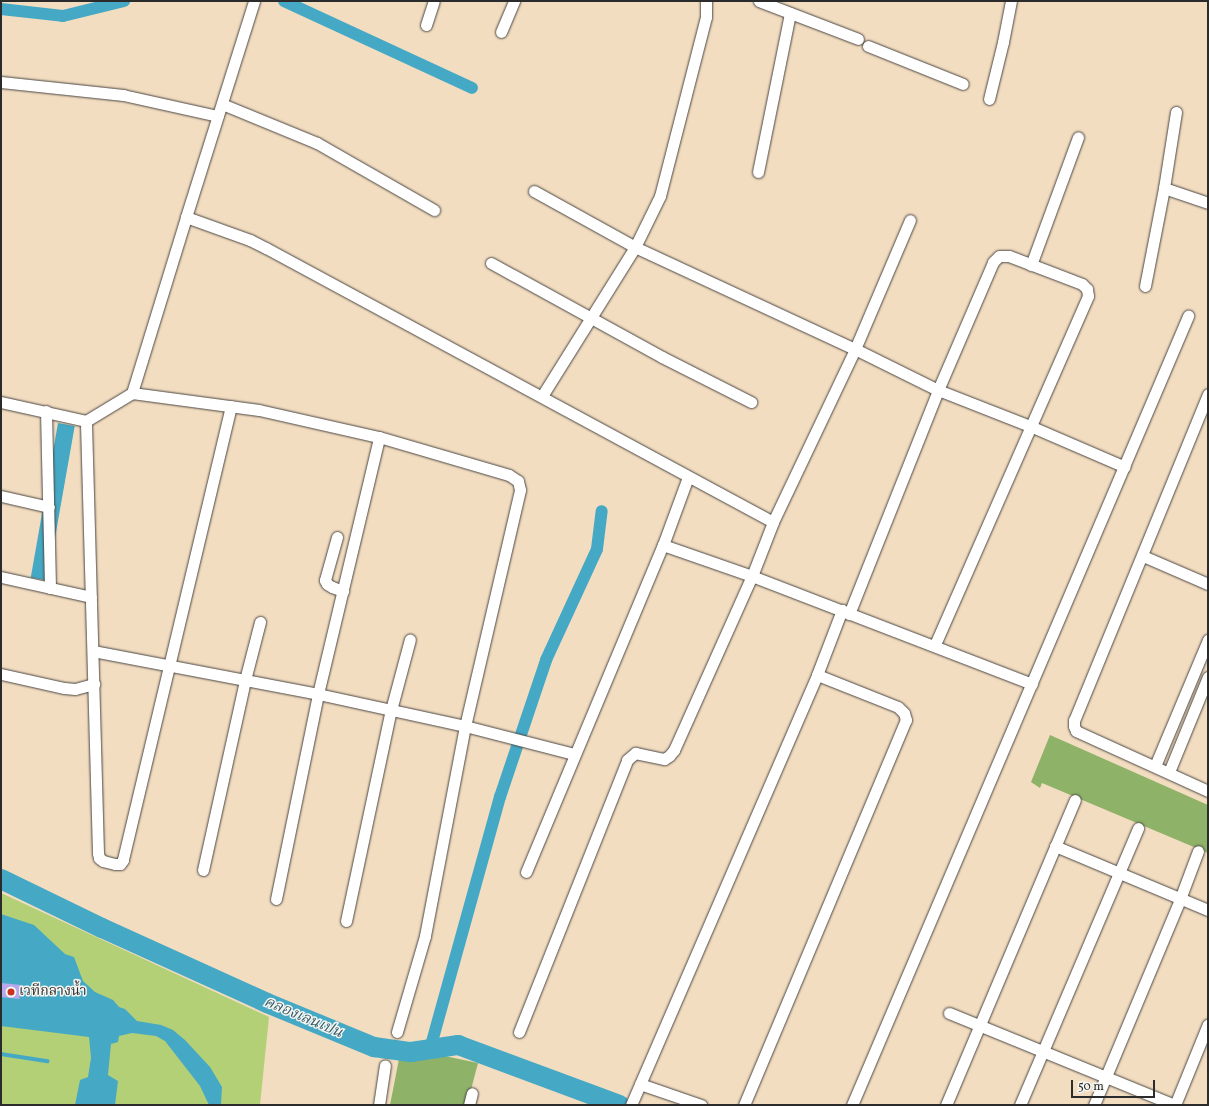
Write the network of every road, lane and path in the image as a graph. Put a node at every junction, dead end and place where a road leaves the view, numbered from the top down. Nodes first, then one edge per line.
1 (254, 1) edge
2 (434, 1) edge
3 (514, 1) edge
4 (706, 1) edge
5 (759, 1) edge
6 (1011, 1) edge
7 (790, 13) junction
8 (426, 25) dead end
9 (501, 32) dead end
10 (858, 39) dead end
11 (868, 46) dead end
12 (1, 82) edge
13 (963, 84) dead end
14 (989, 99) dead end
15 (222, 104) junction
16 (1176, 112) dead end
17 (218, 116) junction
18 (1078, 137) dead end
19 (758, 172) dead end
20 (1164, 188) junction
21 (534, 191) dead end
22 (1208, 202) edge
23 (434, 210) dead end
24 (186, 216) junction
25 (910, 220) dead end
26 (635, 247) junction
27 (491, 263) dead end
28 (1031, 265) junction
29 (1145, 286) dead end
30 (1188, 316) dead end
31 (590, 319) junction
32 (854, 349) junction
33 (938, 390) junction
34 (132, 393) junction
35 (1208, 394) edge
36 (542, 396) junction
37 (1, 402) edge
38 (751, 402) dead end
39 (231, 406) junction
40 (46, 411) junction
41 (86, 421) junction
42 (1030, 426) junction
43 (379, 437) junction
44 (1125, 467) junction
45 (688, 478) junction
46 (1, 496) edge
47 (49, 507) junction
48 (773, 522) junction
49 (337, 537) dead end
50 (663, 545) junction
51 (1143, 556) junction
52 (752, 576) junction
53 (1, 577) edge
54 (1208, 584) edge
55 (50, 588) junction
56 (343, 591) junction
57 (91, 597) junction
58 (846, 612) junction
59 (260, 622) dead end
60 (410, 639) dead end
61 (1208, 640) edge
62 (935, 646) junction
63 (93, 651) junction
64 (169, 664) junction
65 (1, 674) edge
66 (817, 675) junction
67 (1208, 677) edge
68 (245, 680) junction
69 (94, 684) junction
70 (1032, 684) junction
71 (318, 694) junction
72 (391, 710) junction
73 (465, 726) junction
74 (574, 754) junction
75 (1155, 766) junction
76 (1169, 772) junction
77 (1208, 790) edge
78 (1075, 800) dead end
79 (1138, 828) dead end
80 (1055, 846) junction
81 (1198, 851) dead end
82 (203, 870) dead end
83 (526, 872) dead end
84 (1118, 873) junction
85 (276, 899) dead end
86 (1180, 899) junction
87 (1208, 910) edge
88 (346, 921) dead end
89 (949, 1013) dead end
90 (1208, 1024) edge
91 (980, 1025) junction
92 (398, 1032) dead end
93 (519, 1032) dead end
94 (1043, 1051) junction
95 (385, 1065) dead end
96 (1105, 1077) junction
97 (638, 1088) junction
98 (472, 1093) dead end
99 (379, 1105) edge
100 (469, 1105) edge
101 (632, 1105) edge
102 (701, 1105) edge
103 (744, 1105) edge
104 (852, 1105) edge
105 (946, 1105) edge
106 (1020, 1105) edge
107 (1094, 1105) edge
108 (1175, 1105) edge

1 - 15 street
2 - 8 street
3 - 9 street
4 - 26 street
5 - 7 street
6 - 14 street
7 - 10 street
7 - 19 street
11 - 13 street
12 - 17 street
15 - 17 street
15 - 23 street
16 - 20 street
17 - 24 street
18 - 28 street
20 - 22 street
20 - 29 street
21 - 26 street
24 - 34 street
24 - 36 street
25 - 32 street
26 - 31 street
26 - 32 street
27 - 31 street
28 - 33 street
28 - 42 street
30 - 44 street
31 - 36 street
31 - 38 street
32 - 33 street
32 - 48 street
33 - 42 street
33 - 58 street
34 - 39 street
34 - 41 street
35 - 51 street
36 - 45 street
37 - 40 street
39 - 43 street
39 - 64 street
40 - 41 street
40 - 47 street
41 - 57 street
42 - 44 street
42 - 62 street
43 - 56 street
43 - 73 street
44 - 70 street
45 - 48 street
45 - 50 street
46 - 47 street
47 - 55 street
48 - 52 street
49 - 56 street
50 - 52 street
50 - 74 street
51 - 54 street
51 - 75 street
52 - 58 street
52 - 93 street
53 - 55 street
55 - 57 street
56 - 71 street
57 - 63 street
58 - 62 street
58 - 66 street
59 - 68 street
60 - 72 street
61 - 75 street
62 - 70 street
63 - 64 street
63 - 69 street
64 - 68 street
64 - 69 street
65 - 69 street
66 - 97 street
66 - 103 street
67 - 76 street
68 - 71 street
68 - 82 street
70 - 104 street
71 - 72 street
71 - 85 street
72 - 73 street
72 - 88 street
73 - 74 street
73 - 92 street
74 - 83 street
75 - 76 street
76 - 77 street
78 - 80 street
79 - 84 street
80 - 84 street
80 - 91 street
81 - 86 street
84 - 86 street
84 - 94 street
86 - 87 street
86 - 96 street
89 - 91 street
90 - 108 street
91 - 94 street
91 - 105 street
94 - 96 street
94 - 106 street
95 - 99 street
96 - 107 street
96 - 108 street
97 - 101 street
97 - 102 street
98 - 100 street

